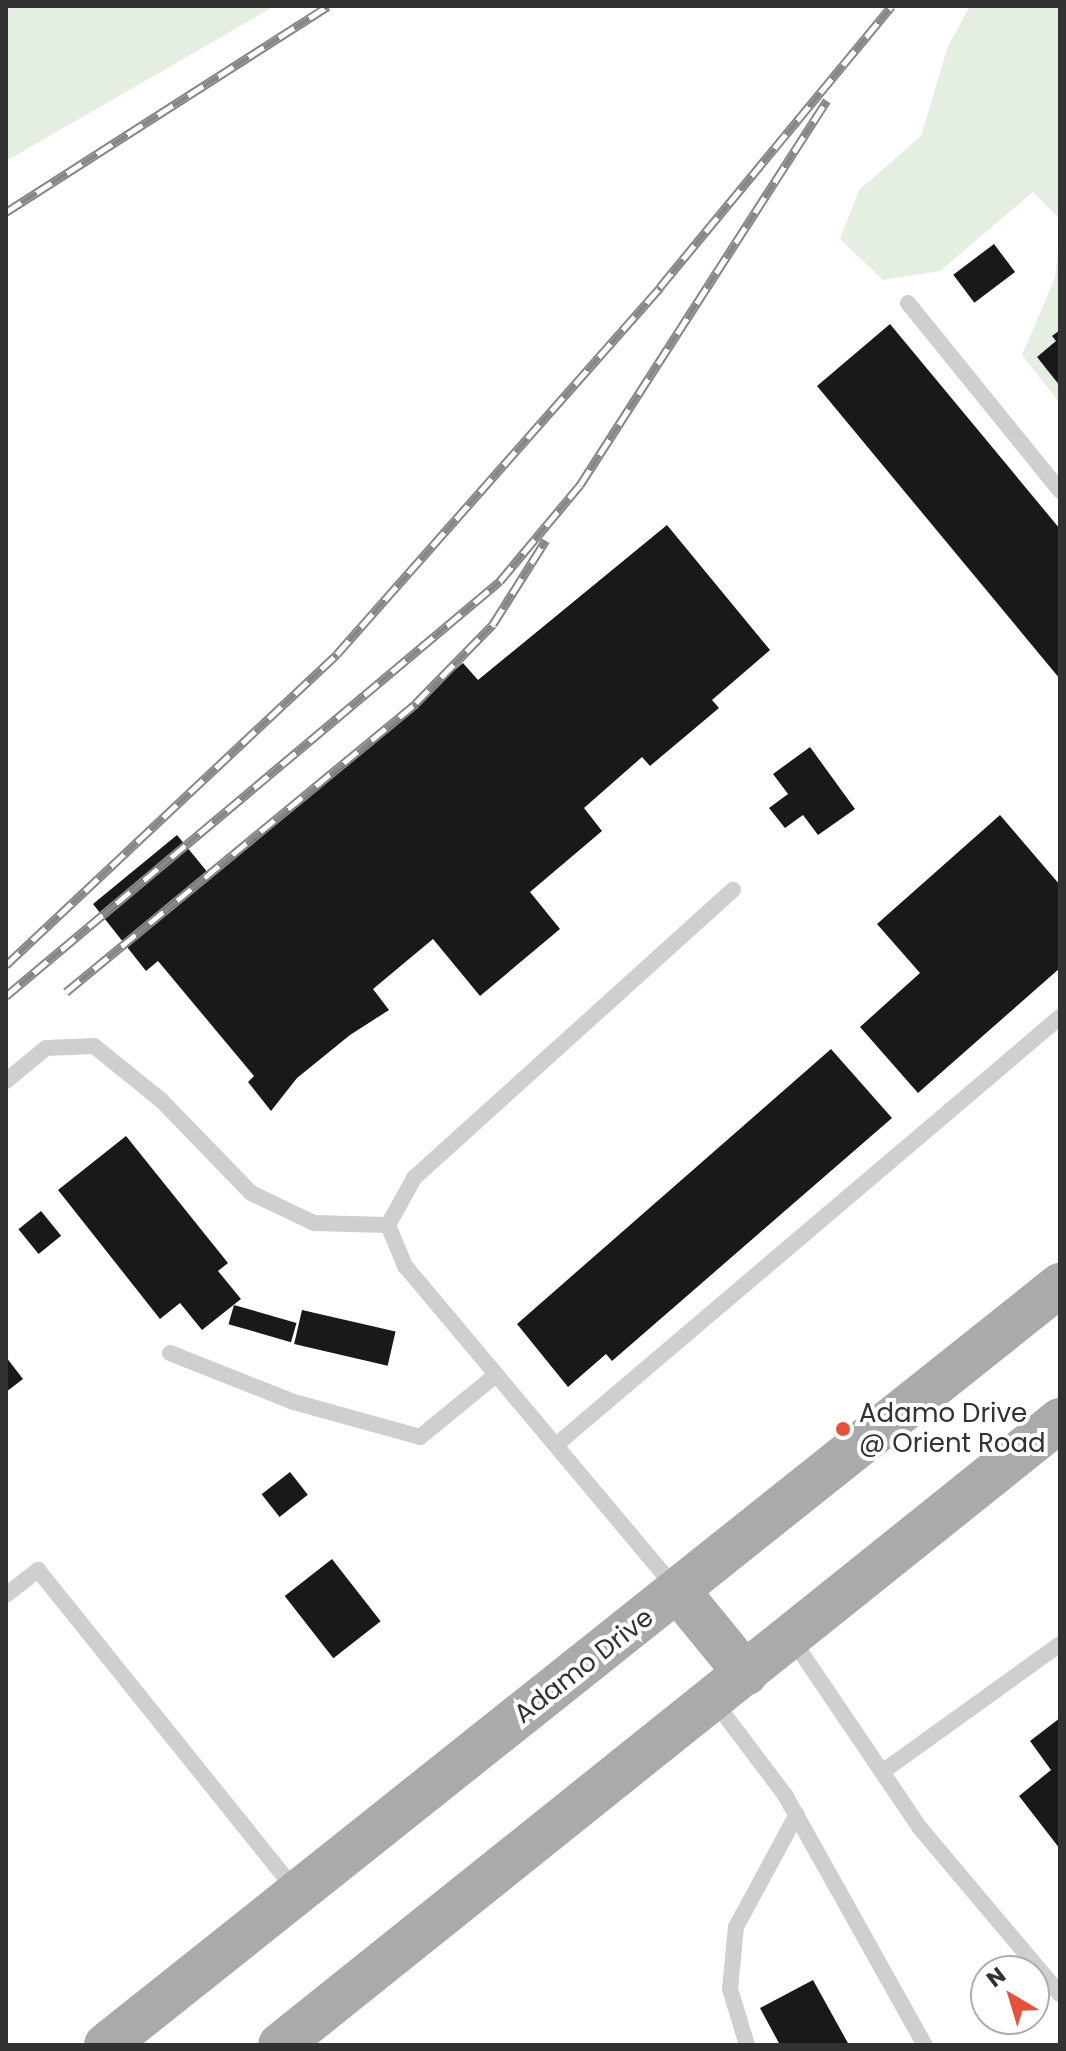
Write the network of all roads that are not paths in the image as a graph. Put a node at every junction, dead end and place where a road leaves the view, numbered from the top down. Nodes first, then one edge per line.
1 (908, 303) dead end
2 (1060, 491) edge
3 (733, 890) dead end
4 (1060, 1017) edge
5 (6, 1081) edge
6 (388, 1225) junction
7 (1060, 1285) edge
8 (170, 1353) dead end
9 (496, 1375) junction
10 (1060, 1420) edge
11 (556, 1445) junction
12 (678, 1591) junction
13 (6, 1595) edge
14 (791, 1638) junction
15 (1060, 1644) edge
16 (729, 1687) junction
17 (882, 1772) junction
18 (797, 1814) junction
19 (298, 1893) junction
20 (1060, 1994) edge
21 (106, 2045) edge
22 (280, 2045) edge
23 (747, 2045) edge
24 (925, 2045) edge

1 - 2 lane
3 - 6 lane
4 - 11 lane
5 - 6 lane
6 - 9 lane
7 - 12 main road, Adamo Drive
8 - 9 lane
9 - 11 lane
10 - 14 main road
11 - 12 lane
12 - 16 main road
12 - 19 main road, Adamo Drive
13 - 19 lane
14 - 16 main road
14 - 17 lane
15 - 17 lane
16 - 18 lane
16 - 22 main road
17 - 20 lane
18 - 23 lane
18 - 24 lane
19 - 21 main road, Adamo Drive

